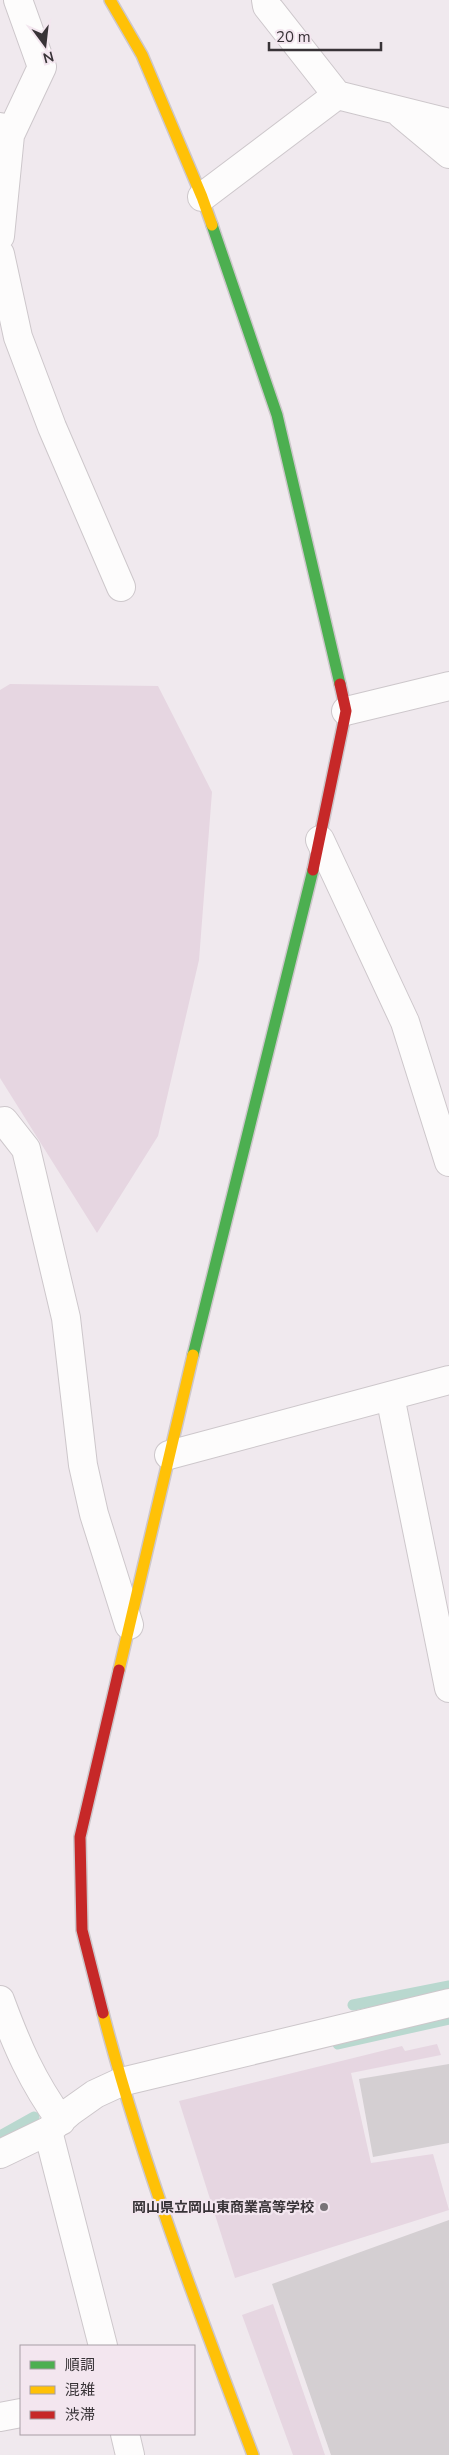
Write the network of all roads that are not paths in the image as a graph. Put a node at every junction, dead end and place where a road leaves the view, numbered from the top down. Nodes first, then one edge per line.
1 (18, 0) edge
2 (110, 0) edge
3 (266, 0) edge
4 (337, 95) junction
5 (396, 110) junction
6 (449, 123) edge
7 (5, 131) edge
8 (449, 154) edge
9 (202, 197) junction
10 (0, 236) edge
11 (0, 254) edge
12 (121, 587) dead end
13 (449, 686) edge
14 (346, 711) junction
15 (320, 840) junction
16 (0, 1122) edge
17 (449, 1162) edge
18 (449, 1380) edge
19 (390, 1396) junction
20 (169, 1454) junction
21 (129, 1625) junction
22 (449, 1688) edge
23 (0, 2000) edge
24 (449, 2003) edge
25 (121, 2082) junction
26 (54, 2126) junction
27 (0, 2154) edge
28 (103, 2345) edge
29 (20, 2413) edge
30 (0, 2417) edge
31 (125, 2435) edge
32 (130, 2455) edge
33 (253, 2455) edge

1 - 7 street
2 - 9 street
3 - 4 street
4 - 5 street
4 - 9 street
5 - 6 street
5 - 8 street
7 - 10 street
9 - 14 street
11 - 12 street
13 - 14 street
14 - 15 street
15 - 17 street
15 - 20 street
16 - 21 street
18 - 19 street
19 - 20 street
19 - 22 street
20 - 21 street
21 - 25 street
23 - 26 street
24 - 25 street
25 - 26 street
25 - 33 street
26 - 27 street
26 - 28 street
29 - 30 street
31 - 32 street

